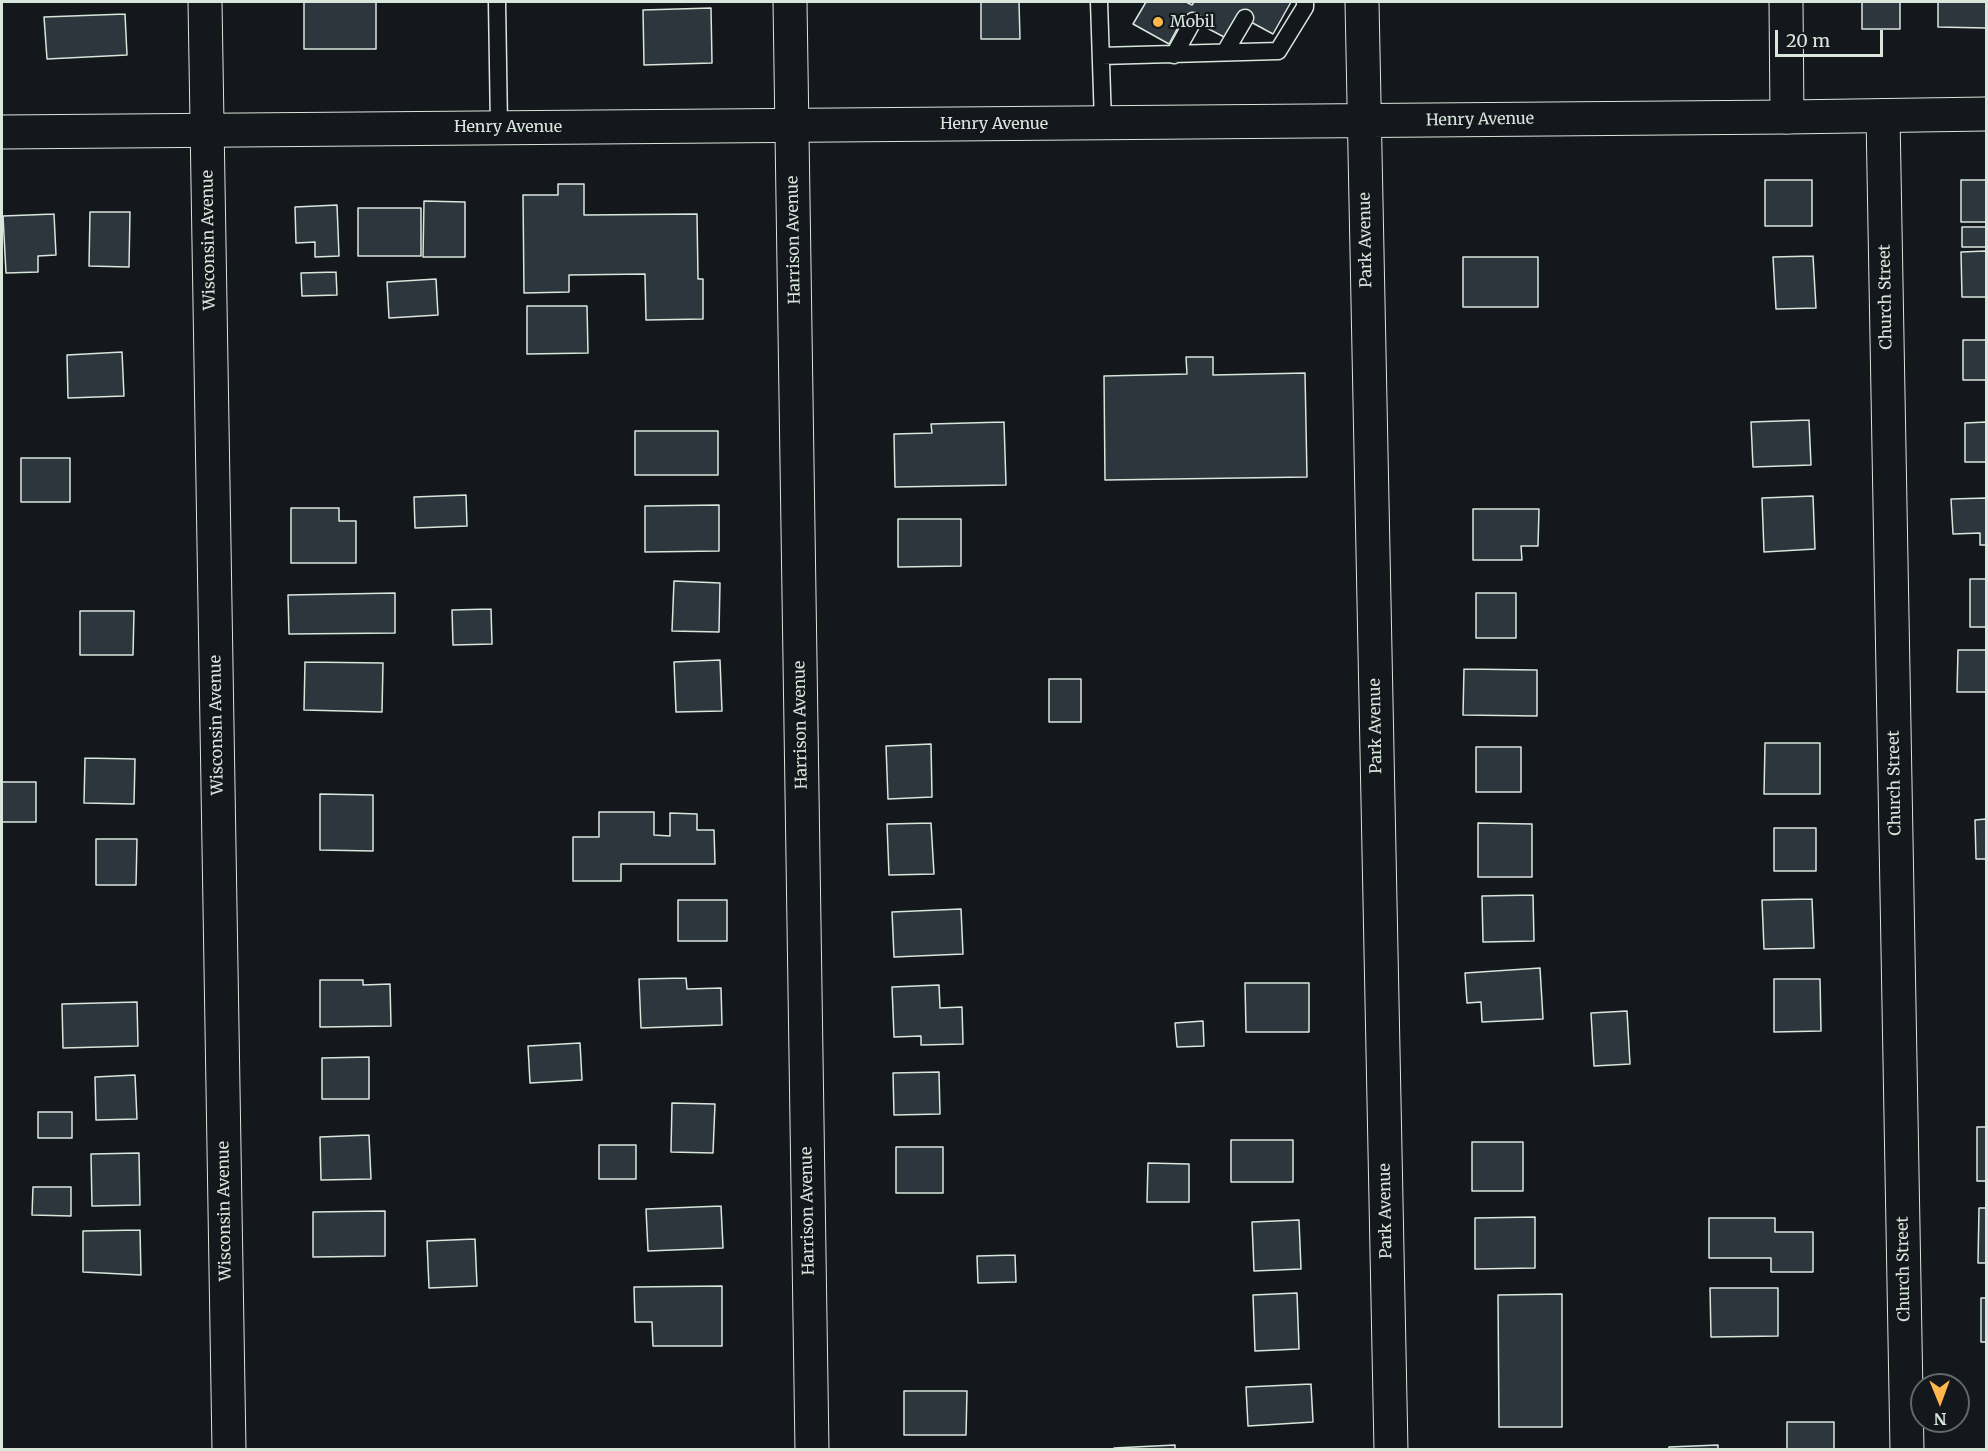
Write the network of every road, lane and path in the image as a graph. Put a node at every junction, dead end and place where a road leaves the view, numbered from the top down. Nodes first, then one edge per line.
1 (204, 2) edge
2 (497, 2) edge
3 (790, 2) edge
4 (1099, 2) edge
5 (1305, 2) edge
6 (1362, 2) edge
7 (1786, 2) edge
8 (1245, 18) dead end
9 (1192, 21) dead end
10 (1225, 52) junction
11 (1174, 55) junction
12 (1101, 56) junction
13 (1986, 114) edge
14 (1883, 116) junction
15 (1787, 117) junction
16 (1363, 121) junction
17 (1103, 123) junction
18 (792, 126) junction
19 (499, 127) junction
20 (207, 129) junction
21 (2, 132) edge
22 (229, 1449) edge
23 (812, 1449) edge
24 (1391, 1449) edge
25 (1907, 1449) edge

1 - 20 street, Wisconsin Avenue
2 - 19 lane
3 - 18 street, Harrison Avenue
4 - 12 lane
5 - 10 lane
6 - 16 street, Park Avenue
7 - 15 street
8 - 10 lane
9 - 11 lane
10 - 11 lane
11 - 12 lane
12 - 17 lane
13 - 14 street, Henry Avenue
14 - 15 street, Henry Avenue
14 - 25 street, Church Street
15 - 16 street, Henry Avenue
16 - 17 street, Henry Avenue
16 - 24 street, Park Avenue
17 - 18 street, Henry Avenue
18 - 19 street, Henry Avenue
18 - 23 street, Harrison Avenue
19 - 20 street, Henry Avenue
20 - 21 street, Henry Avenue
20 - 22 street, Wisconsin Avenue

